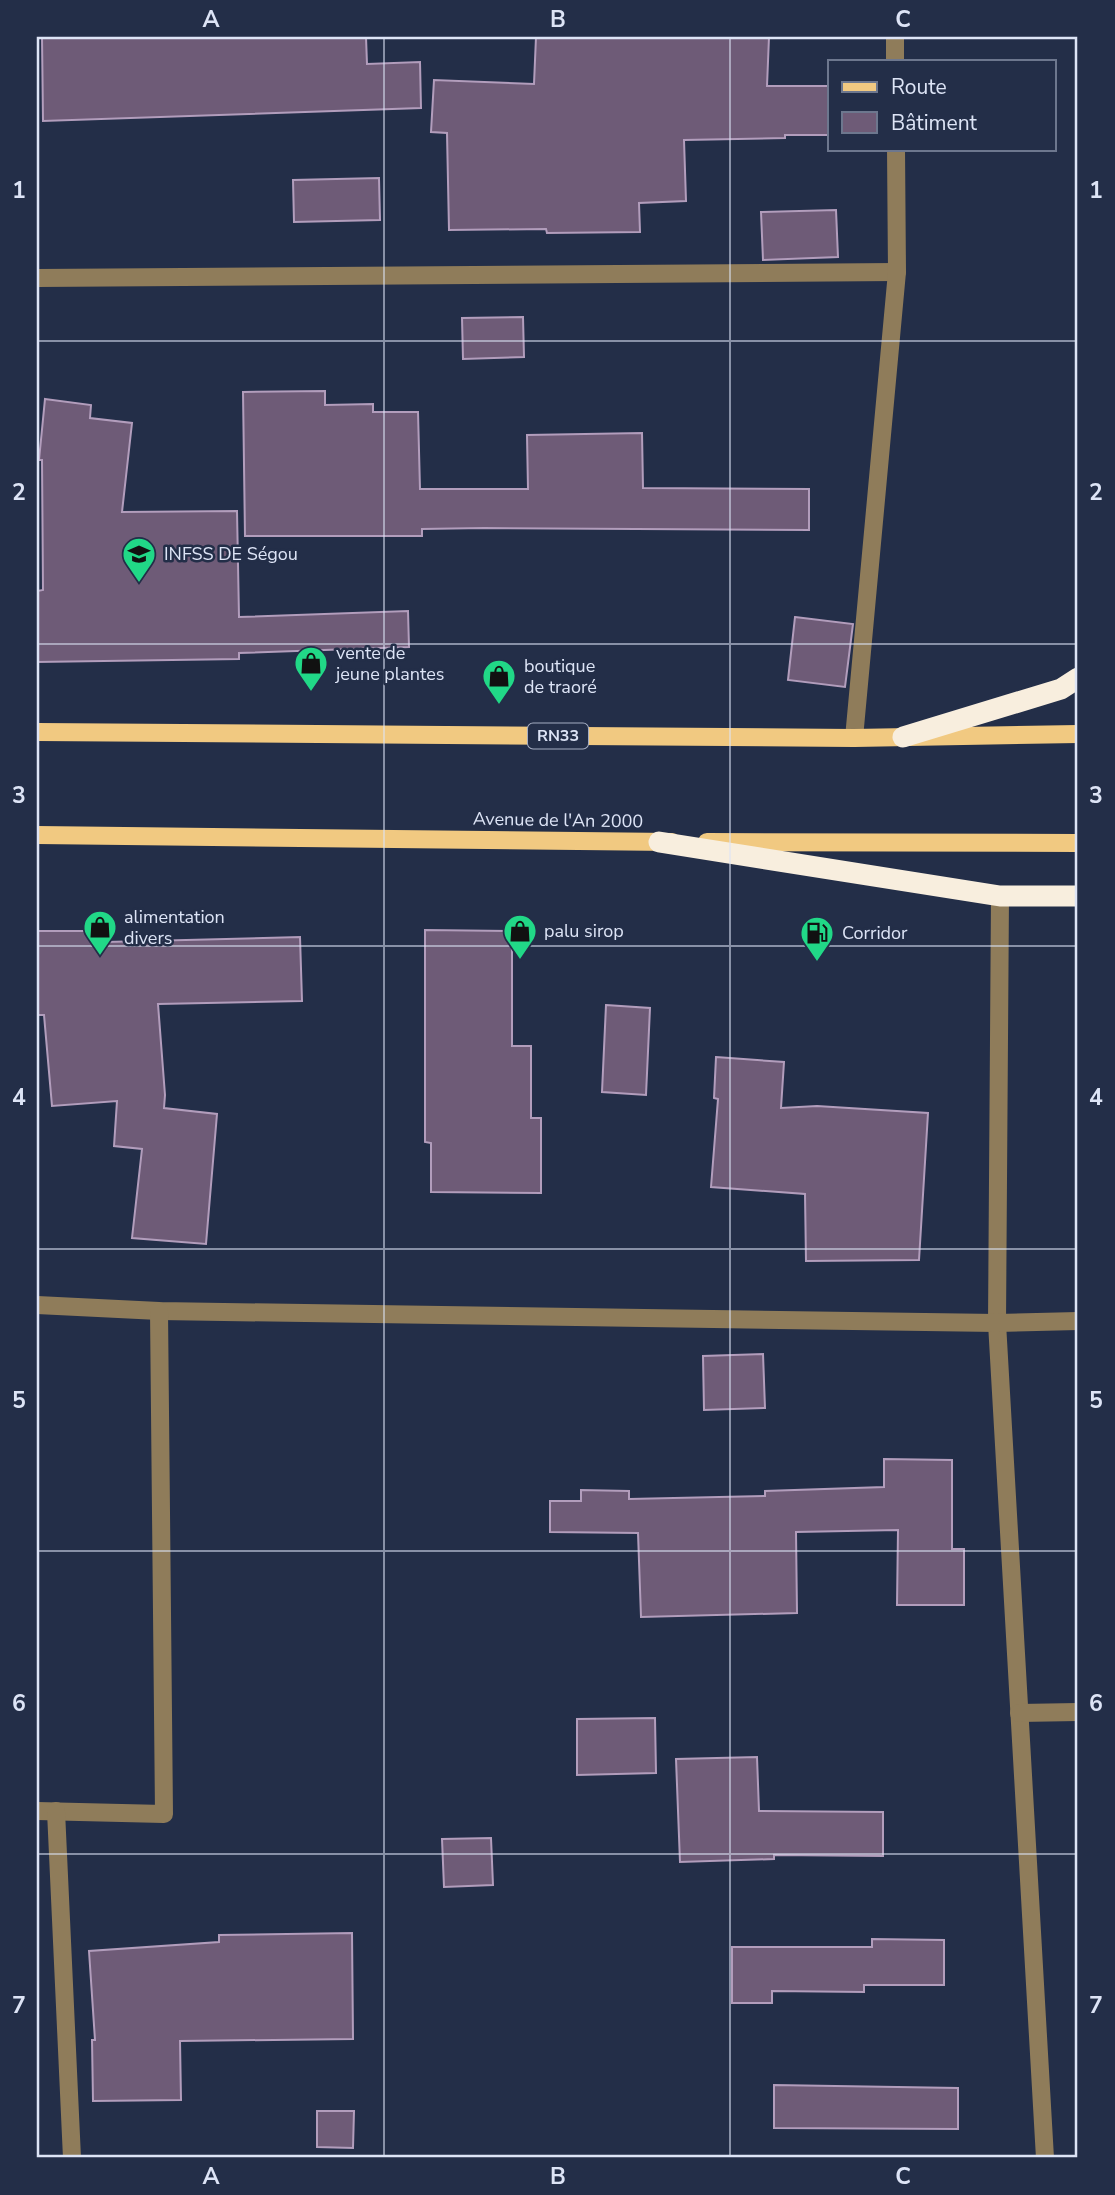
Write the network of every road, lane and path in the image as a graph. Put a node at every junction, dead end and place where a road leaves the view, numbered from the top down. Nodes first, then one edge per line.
1 (895, 37) edge
2 (895, 60) edge
3 (896, 150) edge
4 (897, 272) junction
5 (37, 278) edge
6 (1078, 678) edge
7 (37, 732) edge
8 (1078, 734) edge
9 (903, 737) junction
10 (854, 738) junction
11 (37, 835) edge
12 (659, 842) junction
13 (1078, 843) edge
14 (1000, 896) junction
15 (1078, 896) edge
16 (37, 1305) edge
17 (159, 1311) junction
18 (1078, 1321) edge
19 (997, 1323) junction
20 (1078, 1712) edge
21 (1019, 1713) junction
22 (37, 1811) edge
23 (56, 1811) junction
24 (72, 2158) edge
25 (1045, 2158) edge

1 - 2 street
3 - 4 street
4 - 5 street
4 - 10 street
6 - 9 highway
7 - 10 main road, RN33
8 - 9 main road, RN33
9 - 10 main road, RN33
11 - 12 main road, Avenue de l'An 2000
12 - 13 main road, Avenue de l'An 2000
12 - 14 highway
14 - 15 highway
14 - 19 street
16 - 17 street
17 - 19 street
17 - 23 street
18 - 19 street
19 - 21 street
20 - 21 street
21 - 25 street
22 - 23 street
23 - 24 street

